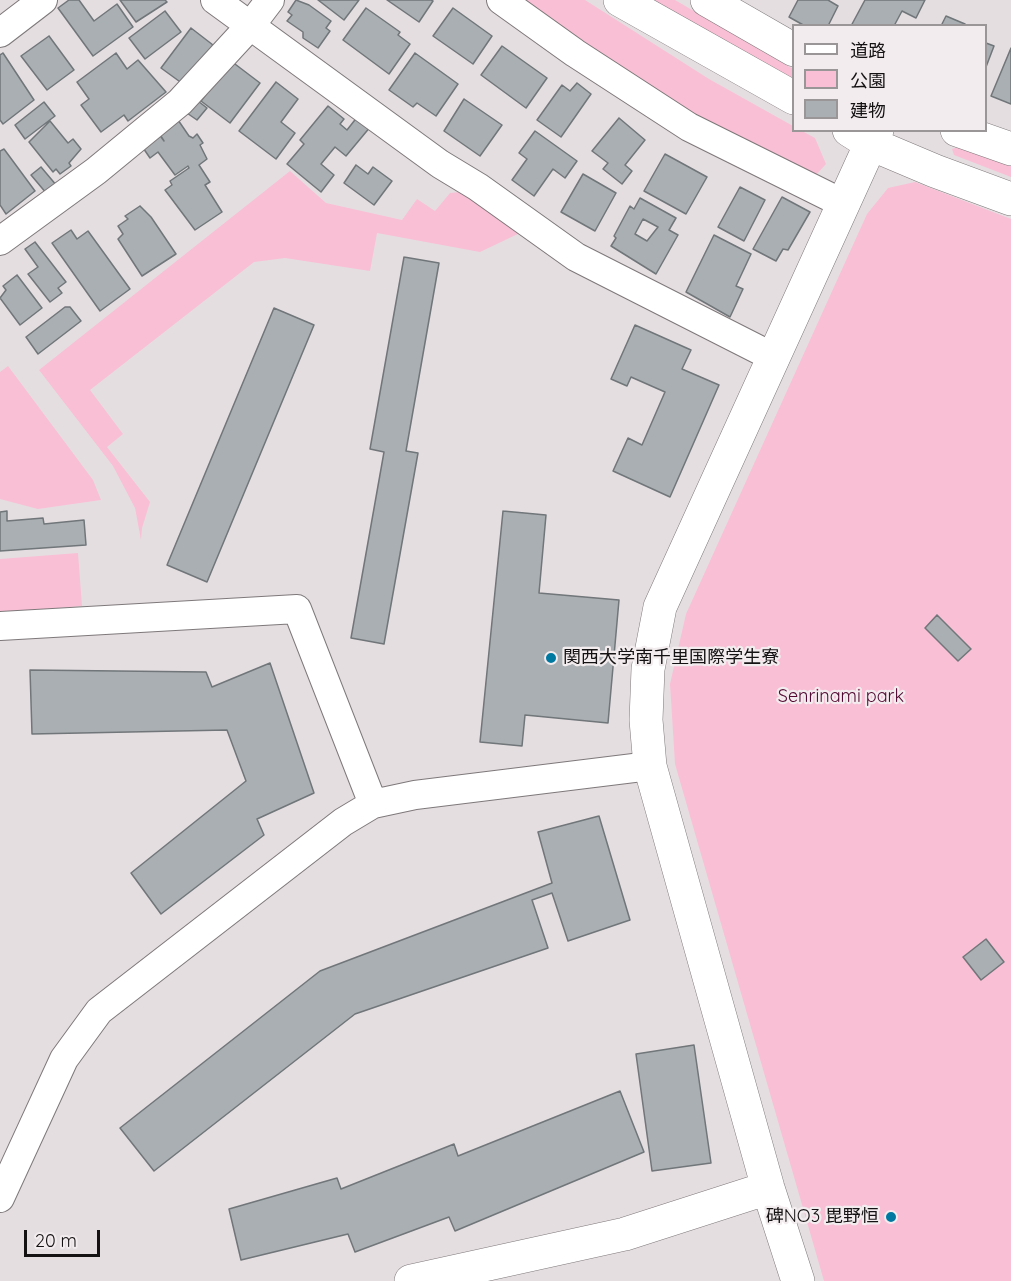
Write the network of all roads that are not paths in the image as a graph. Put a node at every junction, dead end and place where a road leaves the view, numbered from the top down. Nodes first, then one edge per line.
1 (43, 0) edge
2 (215, 0) edge
3 (270, 0) edge
4 (501, 0) edge
5 (620, 0) edge
6 (707, 0) edge
7 (251, 25) junction
8 (0, 33) edge
9 (792, 49) edge
10 (792, 97) edge
11 (963, 132) edge
12 (866, 135) edge
13 (1011, 149) edge
14 (1011, 199) edge
15 (844, 204) junction
16 (0, 241) edge
17 (775, 358) junction
18 (0, 626) edge
19 (650, 766) junction
20 (373, 804) junction
21 (768, 1188) junction
22 (0, 1198) edge
23 (411, 1281) edge
24 (798, 1281) edge

1 - 8 street
2 - 7 street
3 - 7 street
4 - 15 street
5 - 10 street
6 - 9 street
7 - 16 street
7 - 17 street
11 - 13 street
12 - 14 street
12 - 15 street
15 - 17 street
17 - 19 street
18 - 20 street
19 - 20 street
19 - 21 street
20 - 22 street
21 - 23 street
21 - 24 street

